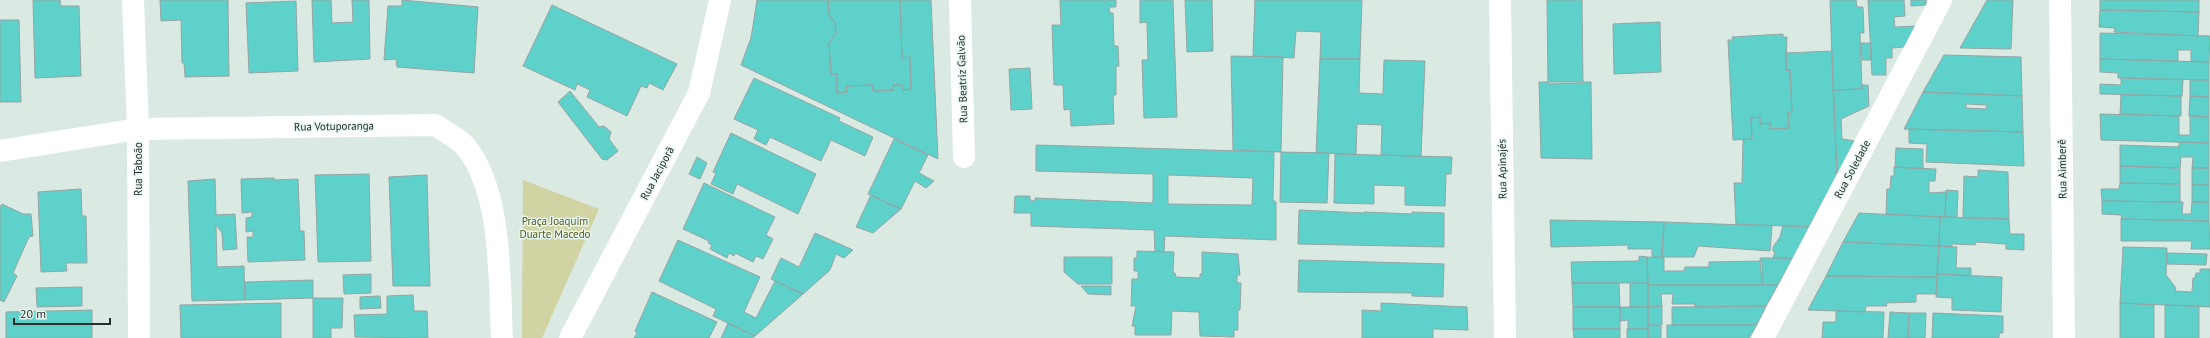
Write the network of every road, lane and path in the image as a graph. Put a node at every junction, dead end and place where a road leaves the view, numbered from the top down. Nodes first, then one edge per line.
1 (133, 0) edge
2 (720, 0) edge
3 (960, 0) edge
4 (1500, 0) edge
5 (1941, 0) edge
6 (2060, 0) edge
7 (138, 129) junction
8 (0, 151) edge
9 (964, 157) dead end
10 (140, 338) edge
11 (502, 338) edge
12 (570, 338) edge
13 (1505, 338) edge
14 (1763, 338) edge
15 (2064, 338) edge

1 - 7 street, Rua Taboão
2 - 12 street, Rua Jaciporã
3 - 9 street, Rua Beatriz Galvão
4 - 13 street, Rua Apinajés
5 - 14 street, Rua Soledade
6 - 15 street, Rua Aimberê
7 - 8 street, Rua Votuporanga
7 - 10 street, Rua Taboão
7 - 11 street, Rua Votuporanga

